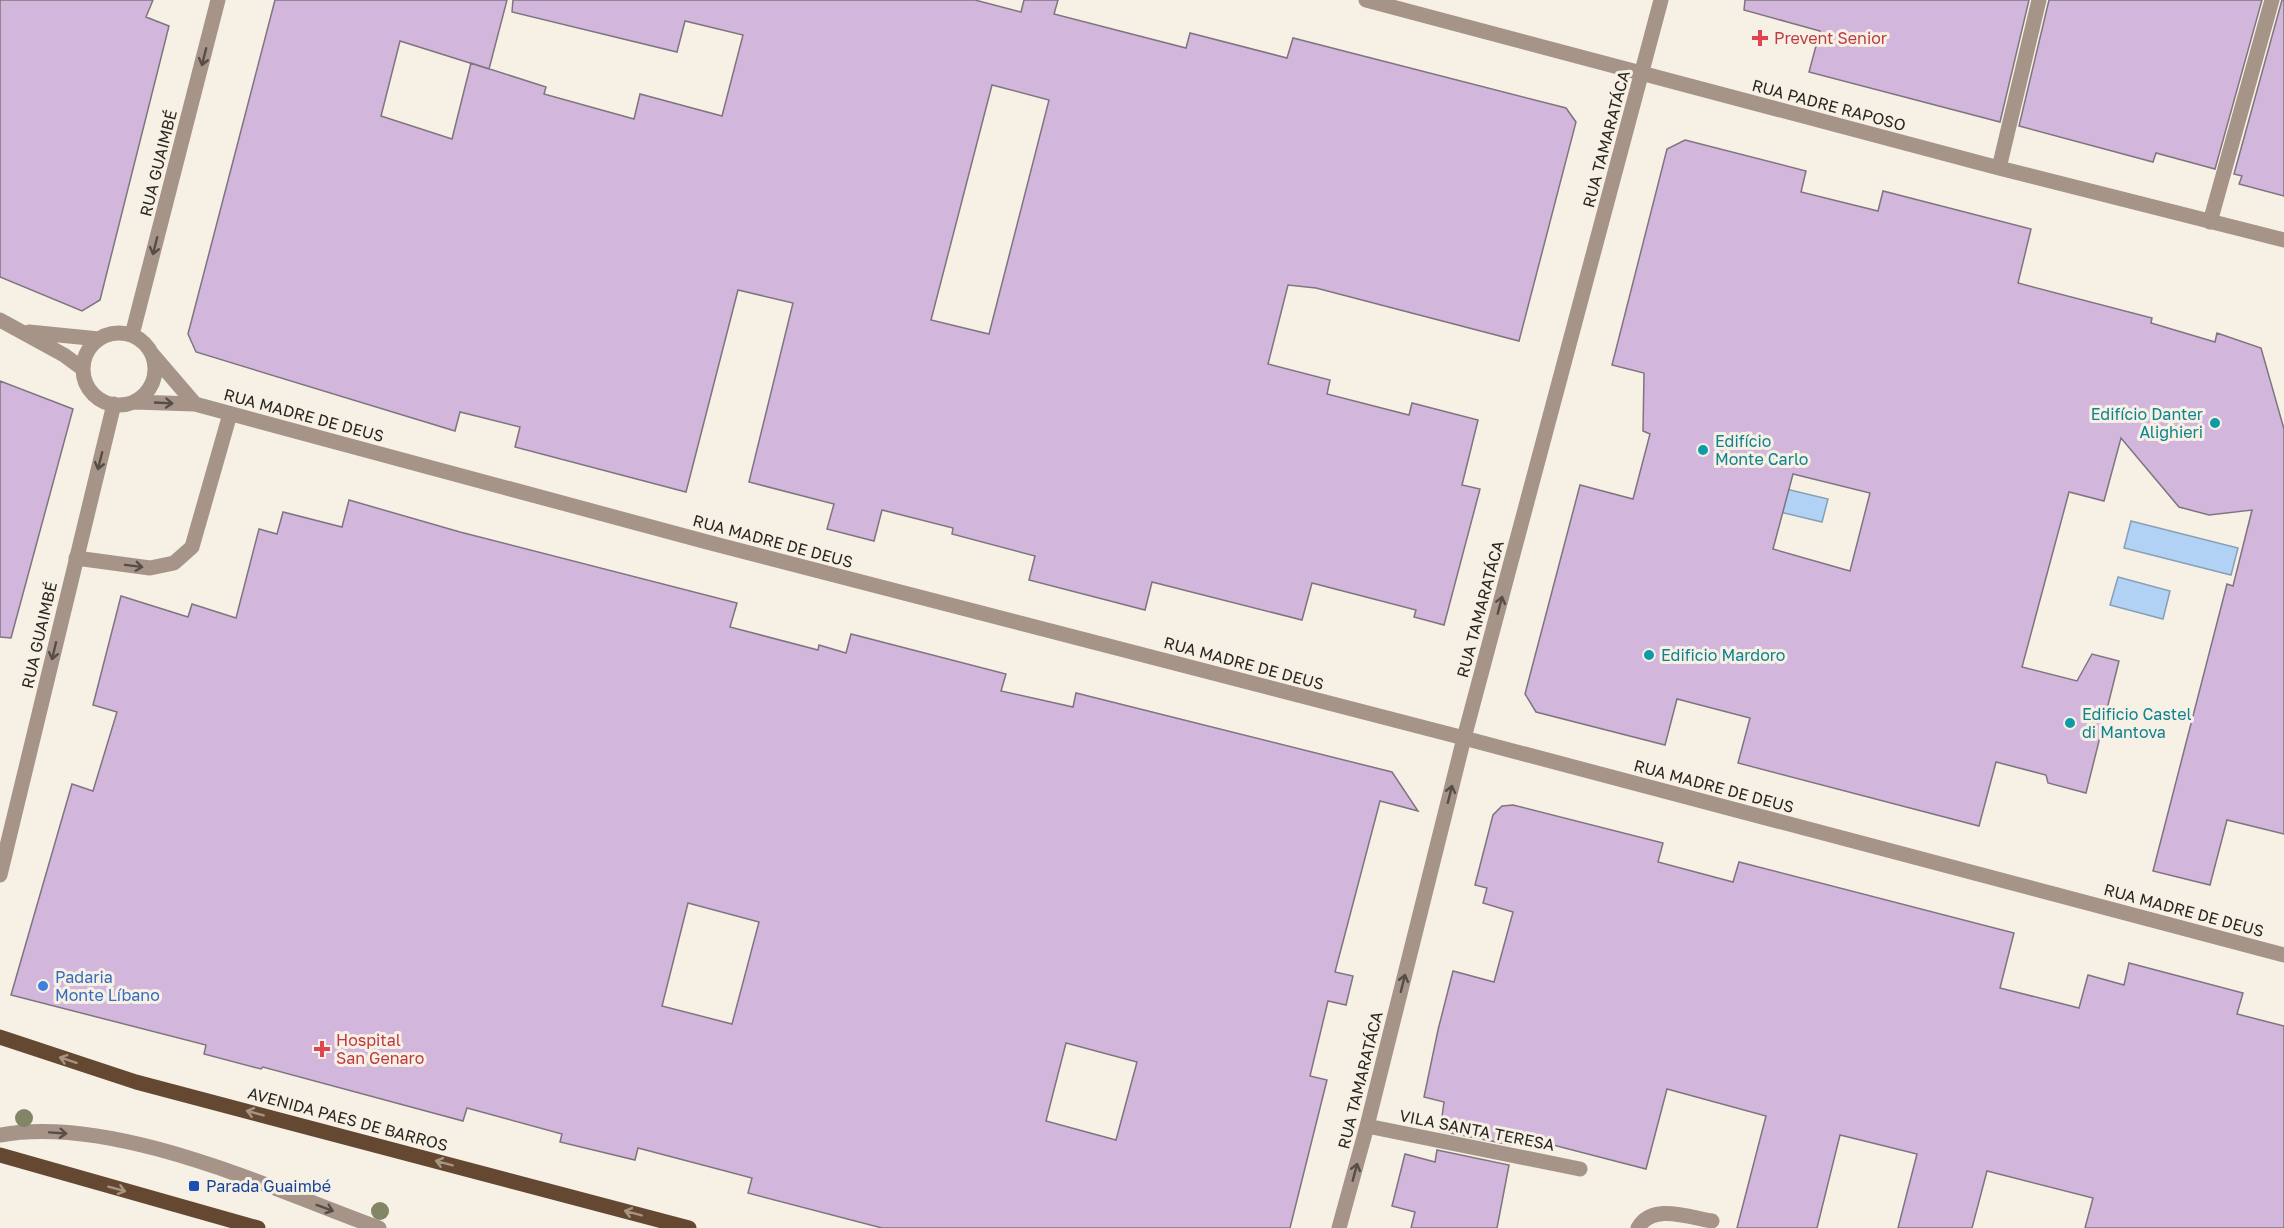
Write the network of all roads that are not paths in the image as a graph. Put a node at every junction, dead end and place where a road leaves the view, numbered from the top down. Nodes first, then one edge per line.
1 (218, 0) edge
2 (1366, 0) edge
3 (1661, 0) edge
4 (2039, 0) edge
5 (2272, 0) edge
6 (1642, 74) junction
7 (1999, 168) junction
8 (2210, 222) junction
9 (2284, 240) edge
10 (0, 321) edge
11 (23, 331) junction
12 (132, 335) junction
13 (99, 339) junction
14 (152, 354) junction
15 (83, 369) junction
16 (134, 402) junction
17 (114, 404) junction
18 (195, 404) junction
19 (230, 414) junction
20 (76, 558) junction
21 (1464, 738) junction
22 (0, 875) edge
23 (2284, 955) edge
24 (0, 1037) edge
25 (1367, 1126) junction
26 (0, 1135) edge
27 (0, 1155) edge
28 (1580, 1169) dead end
29 (1712, 1221) dead end
30 (258, 1228) edge
31 (380, 1228) edge
32 (689, 1228) edge
33 (1339, 1228) edge
34 (1638, 1228) edge

1 -> 12 street, RUA GUAIMBÉ
2 - 6 street, RUA PADRE RAPOSO
3 - 6 street, RUA TAMARATÁCA
4 - 7 street
5 - 8 street
6 - 7 street, RUA PADRE RAPOSO
21 -> 6 street, RUA TAMARATÁCA
7 - 8 street, RUA PADRE RAPOSO
8 - 9 street, RUA PADRE RAPOSO
10 - 11 street
11 - 13 street
11 - 15 street
12 - 13 street
12 - 14 street
13 - 15 street
14 - 16 street
14 - 18 street
15 - 17 street
16 - 17 street
16 -> 18 street, RUA MADRE DE DEUS
17 -> 20 street, RUA GUAIMBÉ
18 - 19 street, RUA MADRE DE DEUS
20 -> 19 street
19 - 21 street, RUA MADRE DE DEUS
20 -> 22 street, RUA GUAIMBÉ
21 - 23 street, RUA MADRE DE DEUS
25 -> 21 street, RUA TAMARATÁCA
32 -> 24 main road, AVENIDA PAES DE BARROS
25 - 28 street, VILA SANTA TERESA
33 -> 25 street, RUA TAMARATÁCA
26 -> 31 street
27 -> 30 main road
29 - 34 street

